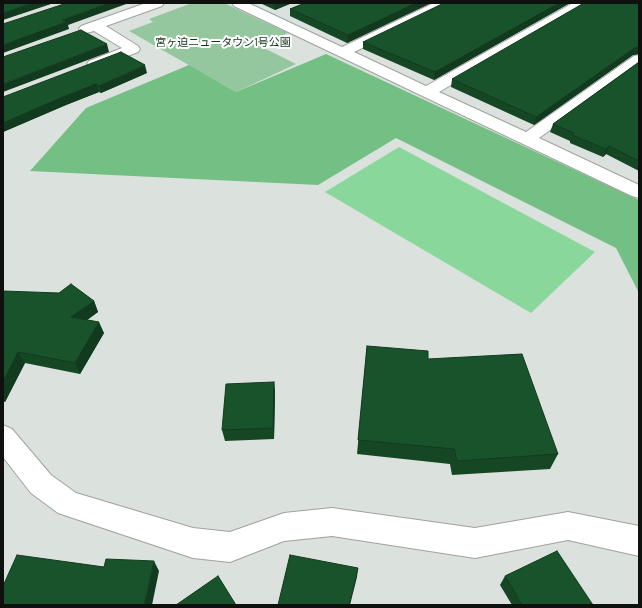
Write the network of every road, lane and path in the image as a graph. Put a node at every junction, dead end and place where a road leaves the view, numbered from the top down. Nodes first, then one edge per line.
1 (158, 3) edge
2 (238, 3) edge
3 (444, 3) edge
4 (582, 3) edge
5 (289, 11) dead end
6 (270, 18) junction
7 (96, 26) junction
8 (74, 34) edge
9 (343, 52) junction
10 (639, 59) edge
11 (82, 68) edge
12 (427, 92) junction
13 (527, 139) junction
14 (639, 192) edge
15 (3, 437) edge
16 (639, 541) edge

1 - 7 street
2 - 6 street
3 - 9 street
4 - 12 street
5 - 6 street
6 - 9 street
7 - 8 street
7 - 11 street
9 - 12 street
10 - 13 street
12 - 13 street
13 - 14 street
15 - 16 street

